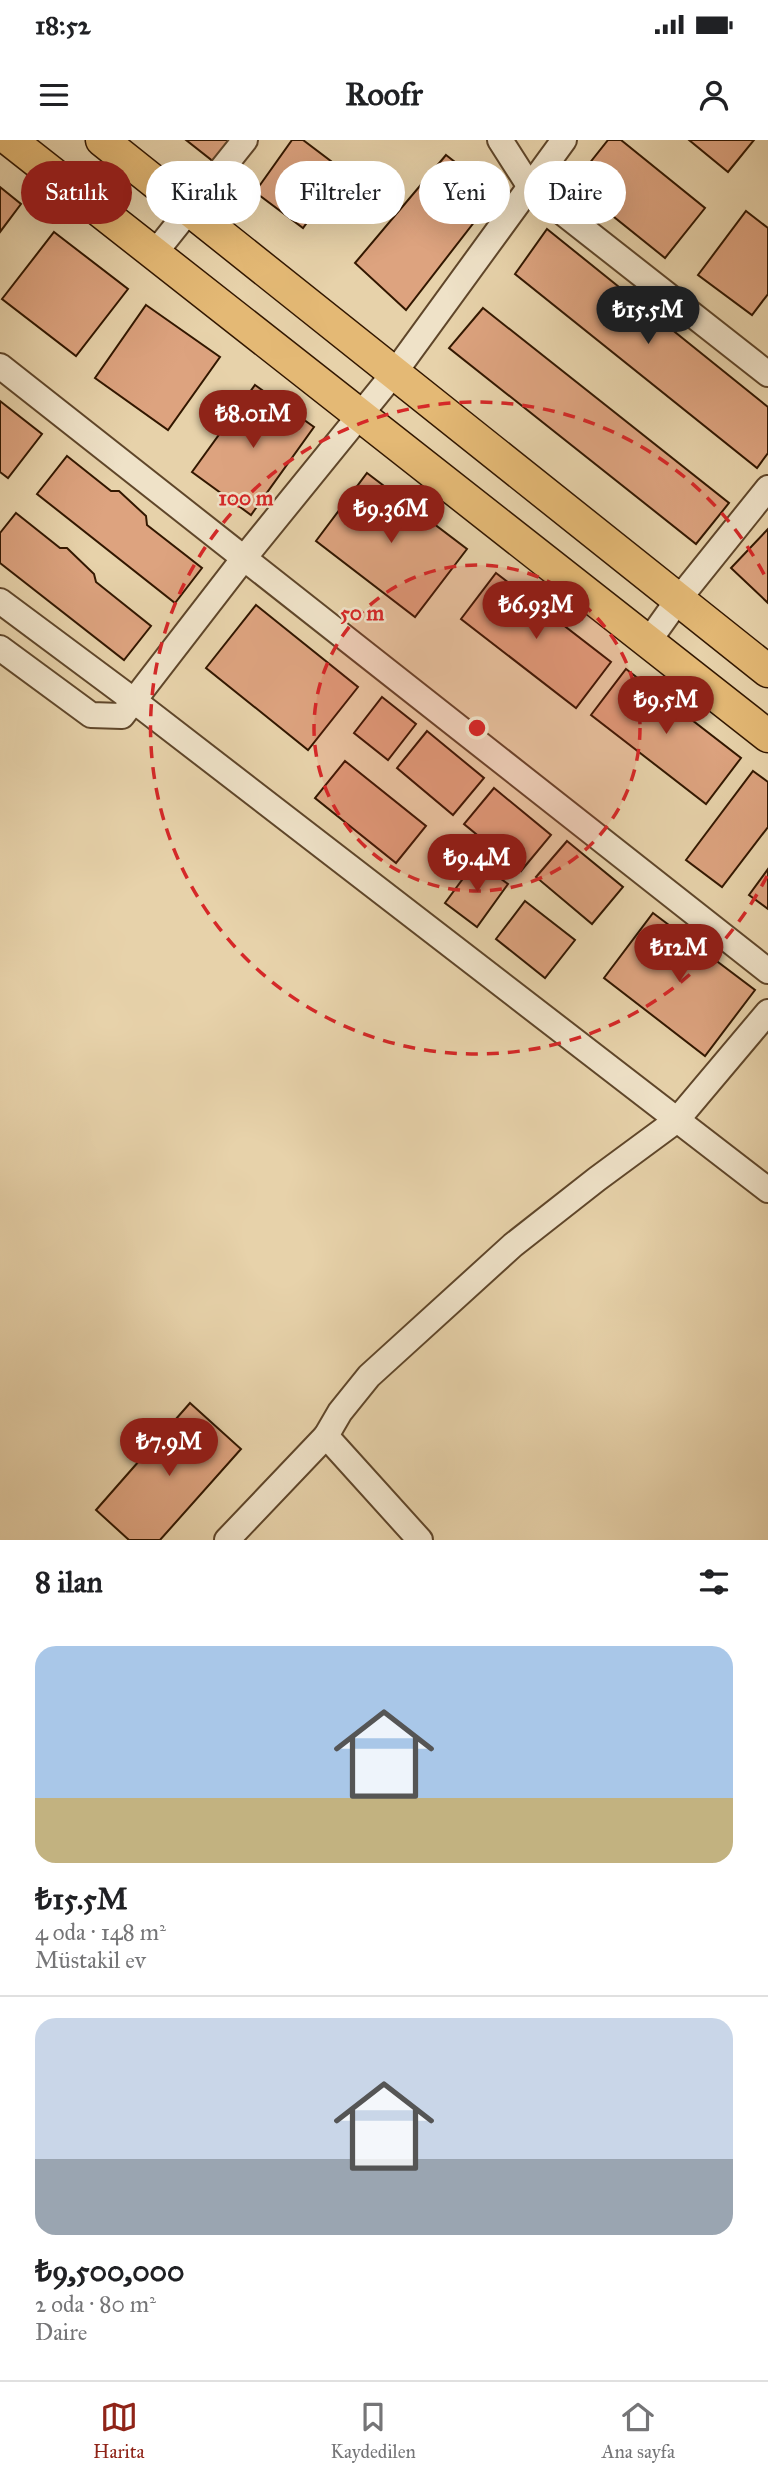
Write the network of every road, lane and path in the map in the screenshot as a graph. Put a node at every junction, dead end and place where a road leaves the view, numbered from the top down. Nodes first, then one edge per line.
1 (10, 140) edge
2 (102, 140) edge
3 (245, 140) edge
4 (500, 140) edge
5 (564, 140) edge
6 (228, 161) edge
7 (549, 161) edge
8 (146, 175) edge
9 (524, 178) edge
10 (524, 195) edge
11 (179, 224) edge
12 (208, 224) edge
13 (577, 224) edge
14 (154, 254) junction
15 (0, 366) edge
16 (395, 372) junction
17 (768, 374) edge
18 (361, 415) junction
19 (768, 488) edge
20 (244, 558) junction
21 (678, 600) junction
22 (0, 601) edge
23 (649, 642) junction
24 (0, 648) edge
25 (768, 671) edge
26 (133, 700) junction
27 (768, 736) edge
28 (768, 971) edge
29 (768, 1012) edge
30 (677, 1120) junction
31 (768, 1190) edge
32 (326, 1436) junction
33 (227, 1540) edge
34 (420, 1540) edge

1 - 14 main road
2 - 8 main road
3 - 6 street
4 - 9 street
5 - 7 street
10 - 16 street
11 - 14 street
12 - 16 main road
13 - 17 street
14 - 18 main road
15 - 20 street
16 - 18 street
16 - 21 main road
18 - 20 street
18 - 23 main road
19 - 21 street
20 - 26 street
20 - 28 street
21 - 23 street
21 - 25 main road
22 - 26 street
23 - 27 main road
24 - 26 street
26 - 30 street
29 - 30 street
30 - 31 street
30 - 32 street
32 - 33 street
32 - 34 street

